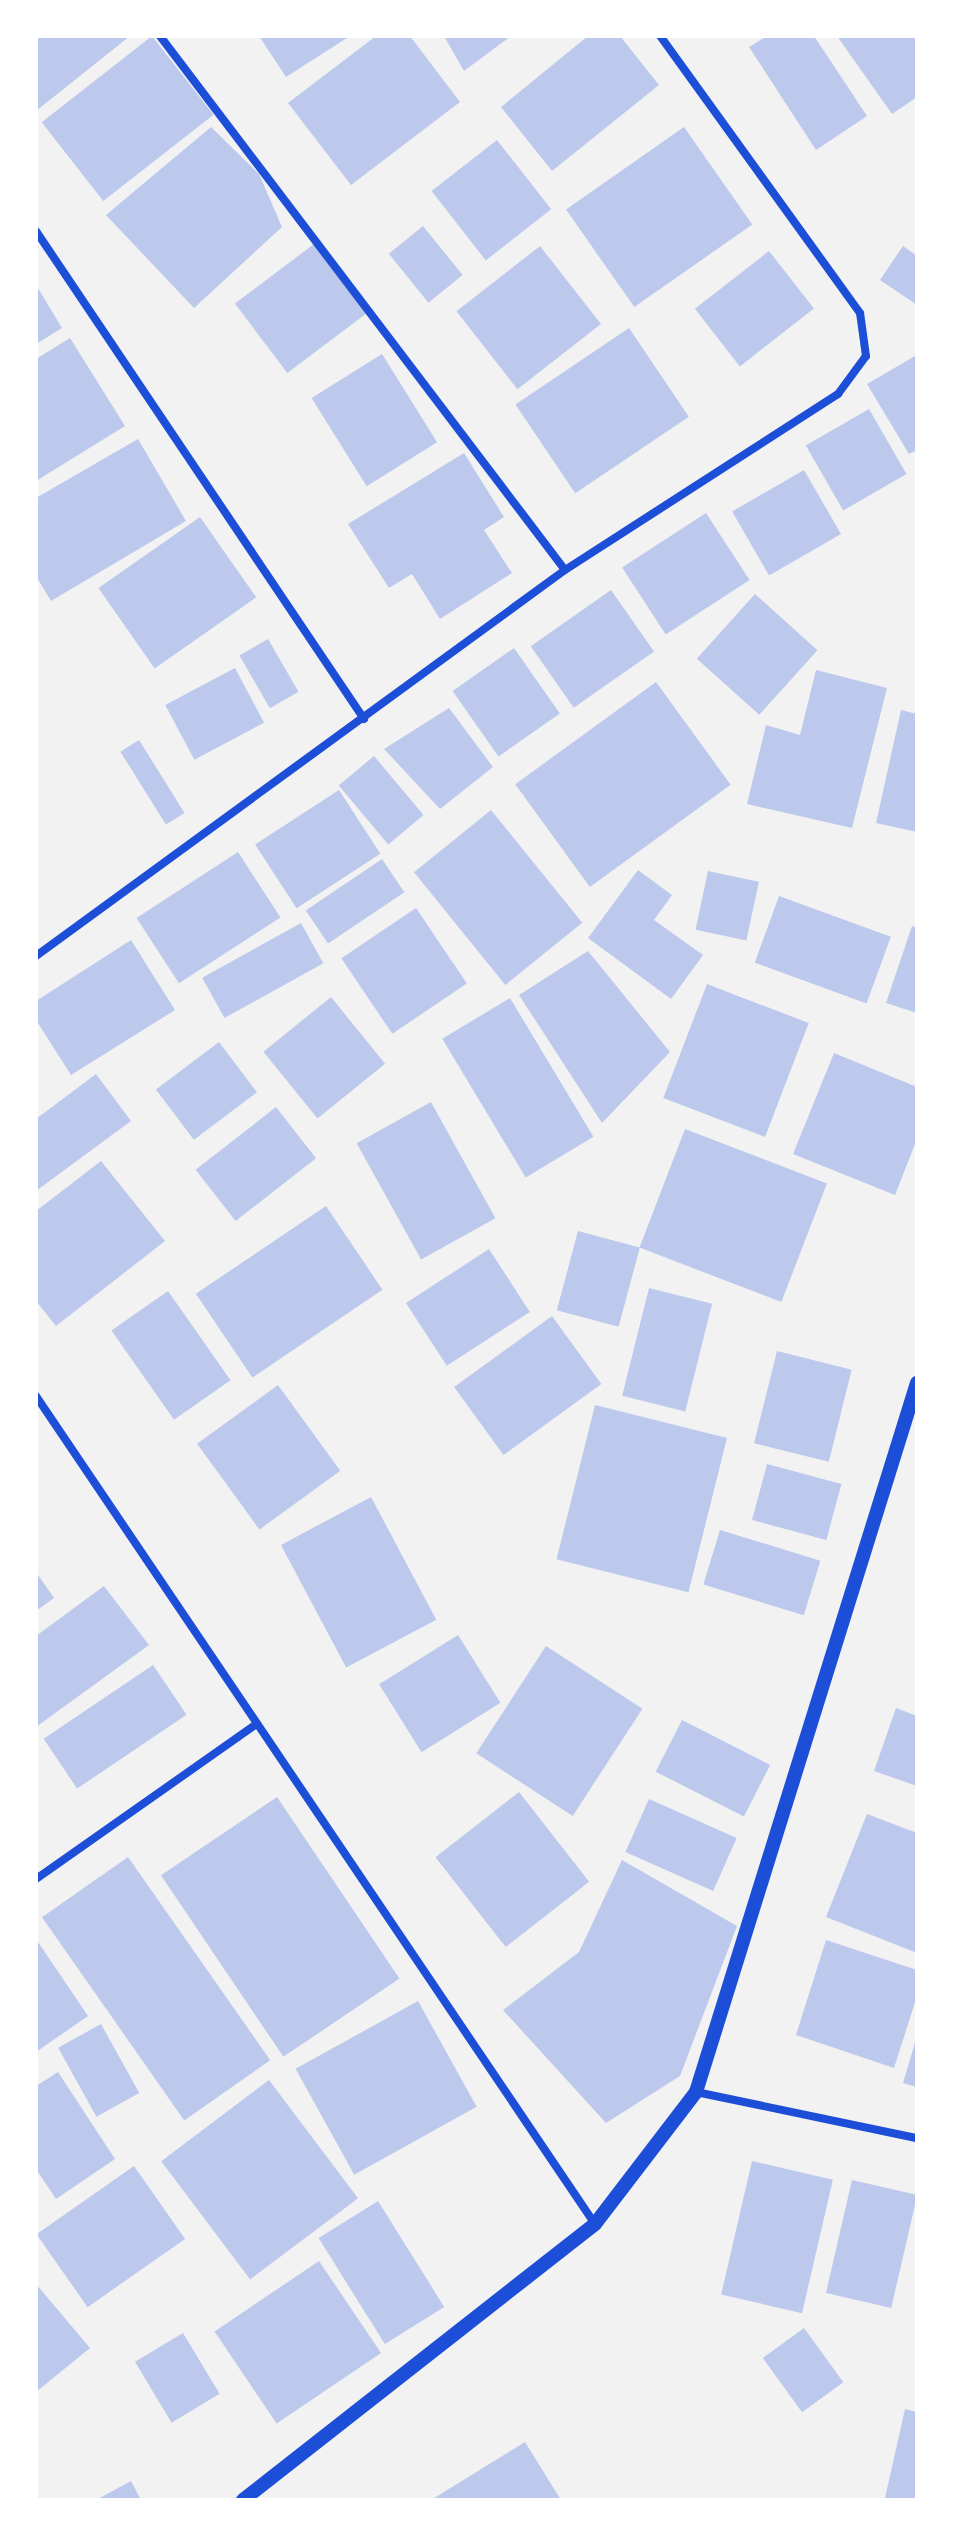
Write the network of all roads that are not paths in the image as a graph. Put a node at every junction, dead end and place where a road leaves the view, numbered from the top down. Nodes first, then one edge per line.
1 (160, 36) edge
2 (660, 36) edge
3 (36, 231) edge
4 (565, 570) junction
5 (364, 719) junction
6 (36, 956) edge
7 (917, 1383) edge
8 (36, 1396) edge
9 (254, 1726) junction
10 (36, 1879) edge
11 (696, 2092) junction
12 (917, 2138) edge
13 (595, 2224) junction
14 (243, 2500) edge

1 - 4 street
2 - 4 street
3 - 5 street
4 - 5 street
5 - 6 street
7 - 11 street
8 - 9 street
9 - 10 street
9 - 13 street
11 - 12 street
11 - 13 street
13 - 14 street

